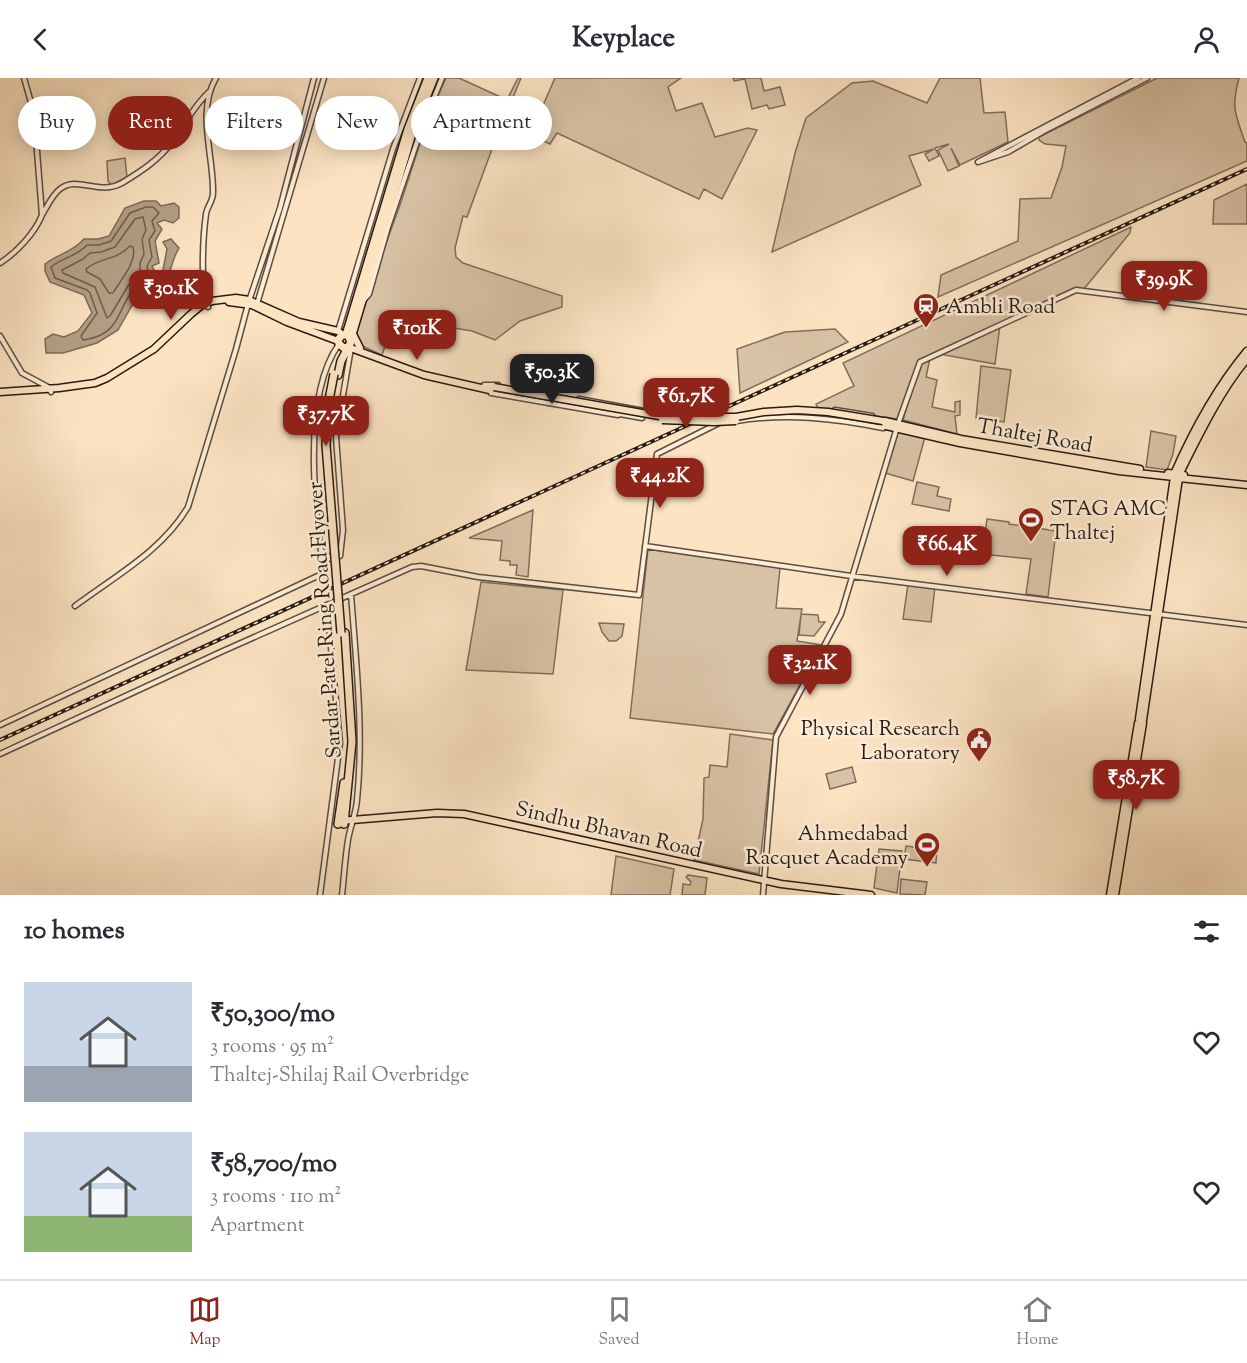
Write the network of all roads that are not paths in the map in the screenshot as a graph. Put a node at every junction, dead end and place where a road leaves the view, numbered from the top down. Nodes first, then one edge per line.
1 (24, 78) edge
2 (216, 78) edge
3 (314, 78) edge
4 (324, 78) edge
5 (420, 78) edge
6 (428, 78) edge
7 (434, 78) edge
8 (442, 78) edge
9 (1138, 78) edge
10 (1148, 78) edge
11 (210, 90) junction
12 (1095, 103) junction
13 (42, 215) junction
14 (0, 263) edge
15 (249, 302) junction
16 (360, 304) junction
17 (207, 305) junction
18 (257, 305) junction
19 (1247, 312) edge
20 (0, 336) edge
21 (345, 340) junction
22 (360, 348) junction
23 (1247, 351) edge
24 (1247, 359) edge
25 (483, 387) junction
26 (51, 391) junction
27 (0, 393) edge
28 (620, 406) junction
29 (620, 414) junction
30 (726, 422) junction
31 (894, 426) junction
32 (1177, 476) junction
33 (1247, 483) edge
34 (645, 546) junction
35 (320, 549) junction
36 (851, 576) junction
37 (351, 594) junction
38 (327, 605) junction
39 (75, 606) dead end
40 (1157, 614) junction
41 (1247, 625) edge
42 (1141, 721) junction
43 (0, 725) edge
44 (0, 754) edge
45 (341, 823) joint
46 (354, 823) junction
47 (765, 882) junction
48 (320, 895) edge
49 (342, 895) edge
50 (763, 895) edge
51 (840, 895) edge
52 (871, 895) edge
53 (1110, 895) edge
54 (1115, 895) edge

1 - 13 street
2 - 11 street
3 - 15 street
4 - 18 street
5 - 21 street
6 - 21 highway
7 - 16 highway
8 - 16 street
9 - 12 street
10 - 12 street
11 - 13 street
11 - 17 street
12 - 12 street
13 - 14 street
15 - 17 main road
15 - 18 main road
15 - 39 street
16 - 21 highway
17 - 26 main road
18 - 21 main road
18 - 21 main road
19 - 31 street
20 - 26 street
21 - 22 main road
21 - 22 main road
21 - 25 main road
21 - 35 street
21 - 35 street
21 - 45 highway, Sardar Patel Ring Road Flyover, bridge
22 - 25 main road
23 - 32 main road
24 - 32 main road
25 - 28 street
25 - 29 street
25 - 31 main road, Thaltej Road, bridge
26 - 27 main road
28 - 29 street
28 - 29 street
30 - 31 street
30 - 31 street
30 - 34 street
31 - 32 main road, Thaltej Road
31 - 36 street
32 - 33 main road, Thaltej Road
32 - 40 main road
34 - 36 street
34 - 37 street
35 - 43 street
36 - 40 street
36 - 47 street
37 - 38 street
37 - 46 street
38 - 44 street
38 - 48 street
40 - 41 street
40 - 42 main road
42 - 53 main road
42 - 54 main road
45 - 46 main road, Sindhu Bhavan Road
46 - 47 main road, Sindhu Bhavan Road
46 - 49 street
47 - 50 street
47 - 51 main road, Sindhu Bhavan Road
47 - 52 main road, Sindhu Bhavan Road

